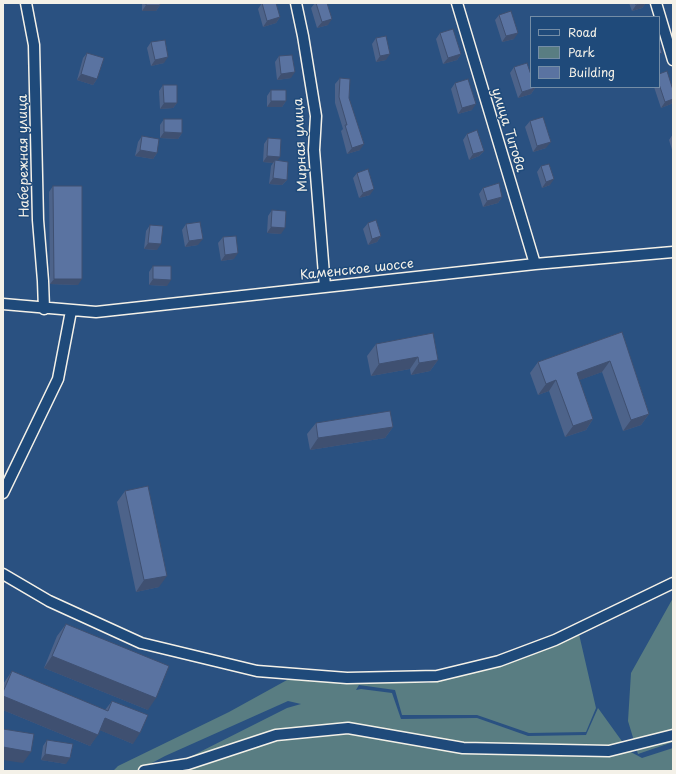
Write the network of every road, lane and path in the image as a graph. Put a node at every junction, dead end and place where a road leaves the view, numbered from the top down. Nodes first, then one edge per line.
1 (26, 3) edge
2 (296, 3) edge
3 (457, 3) edge
4 (656, 3) edge
5 (660, 16) edge
6 (660, 16) edge
7 (673, 60) edge
8 (673, 252) edge
9 (535, 264) junction
10 (325, 287) junction
11 (3, 304) edge
12 (44, 309) junction
13 (71, 311) junction
14 (3, 493) edge
15 (3, 574) edge
16 (673, 583) edge
17 (673, 735) edge
18 (144, 771) edge

1 - 12 street, Набережная улица
2 - 10 street, Мирная улица
3 - 9 street, улица Титова
4 - 6 street
5 - 7 street
8 - 9 street, Каменское шоссе
9 - 10 street, Каменское шоссе
10 - 13 street, Каменское шоссе
11 - 12 street, Каменское шоссе
12 - 13 street, Каменское шоссе
13 - 14 street
15 - 16 street
17 - 18 street

